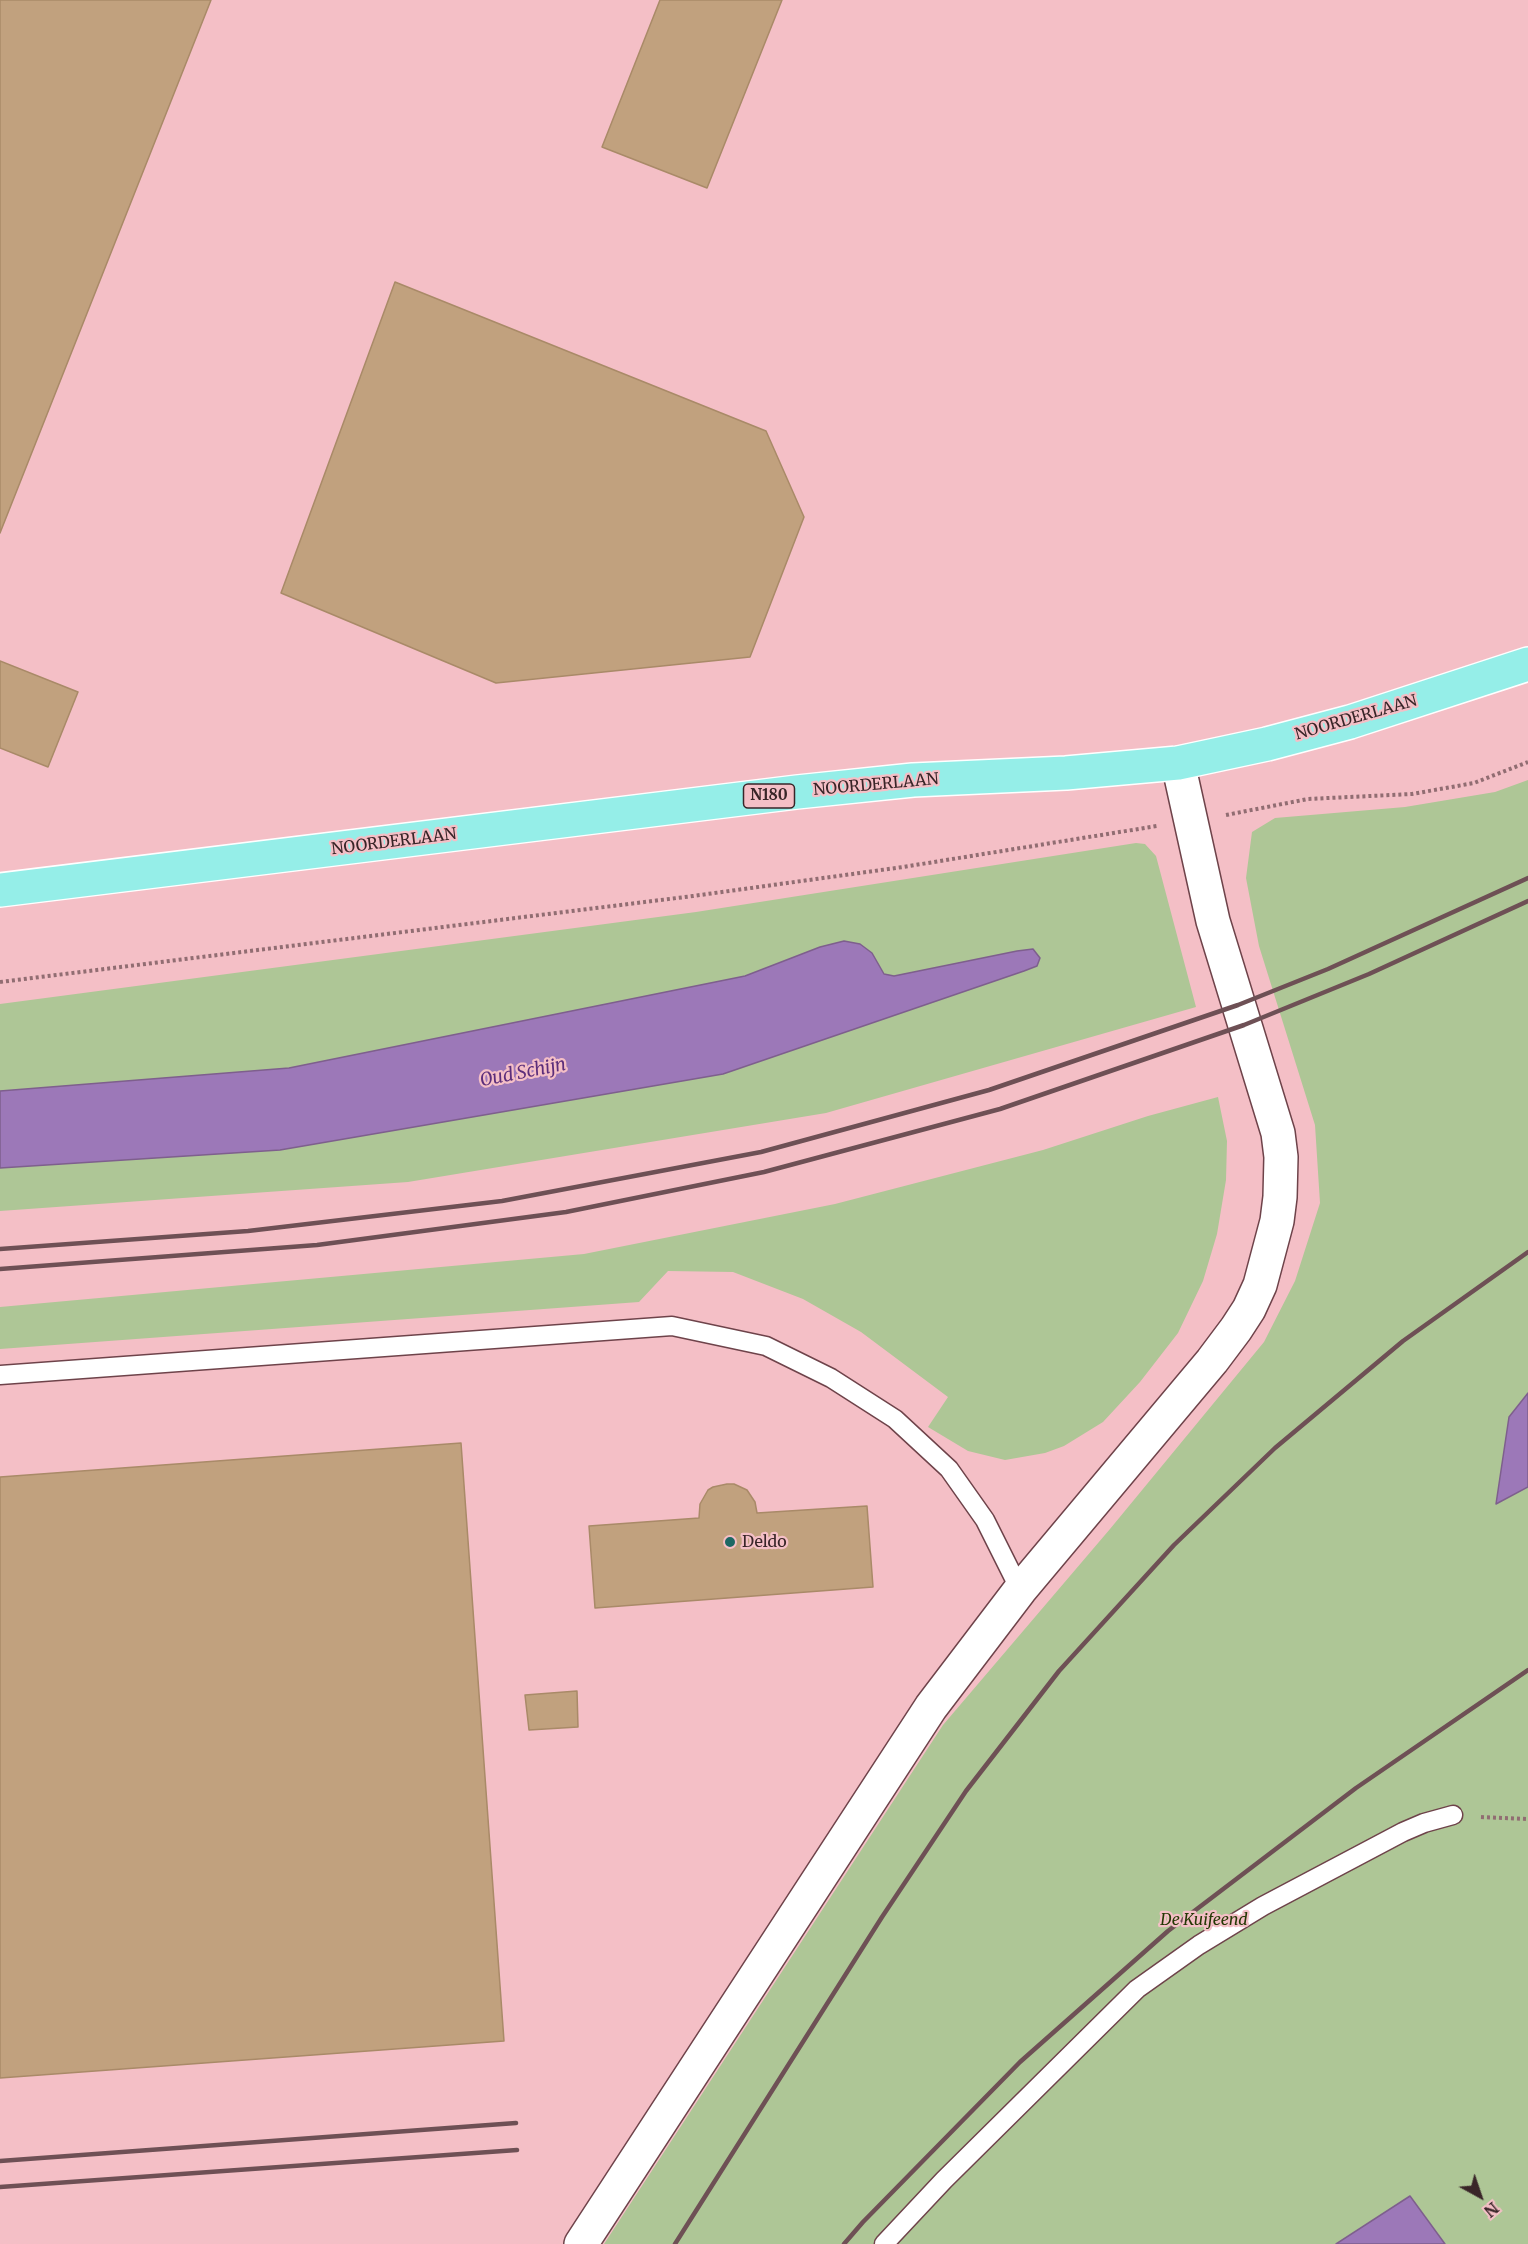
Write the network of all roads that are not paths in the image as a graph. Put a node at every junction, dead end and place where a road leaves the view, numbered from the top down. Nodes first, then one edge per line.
1 (1528, 664) edge
2 (1178, 763) junction
3 (0, 890) edge
4 (0, 1375) edge
5 (1020, 1590) junction
6 (1453, 1815) road end
7 (580, 2244) edge
8 (884, 2244) edge

1 - 2 main road, NOORDERLAAN / N180
2 - 3 main road, NOORDERLAAN / N180
2 - 5 street
4 - 5 lane
5 - 7 street
6 - 8 lane

